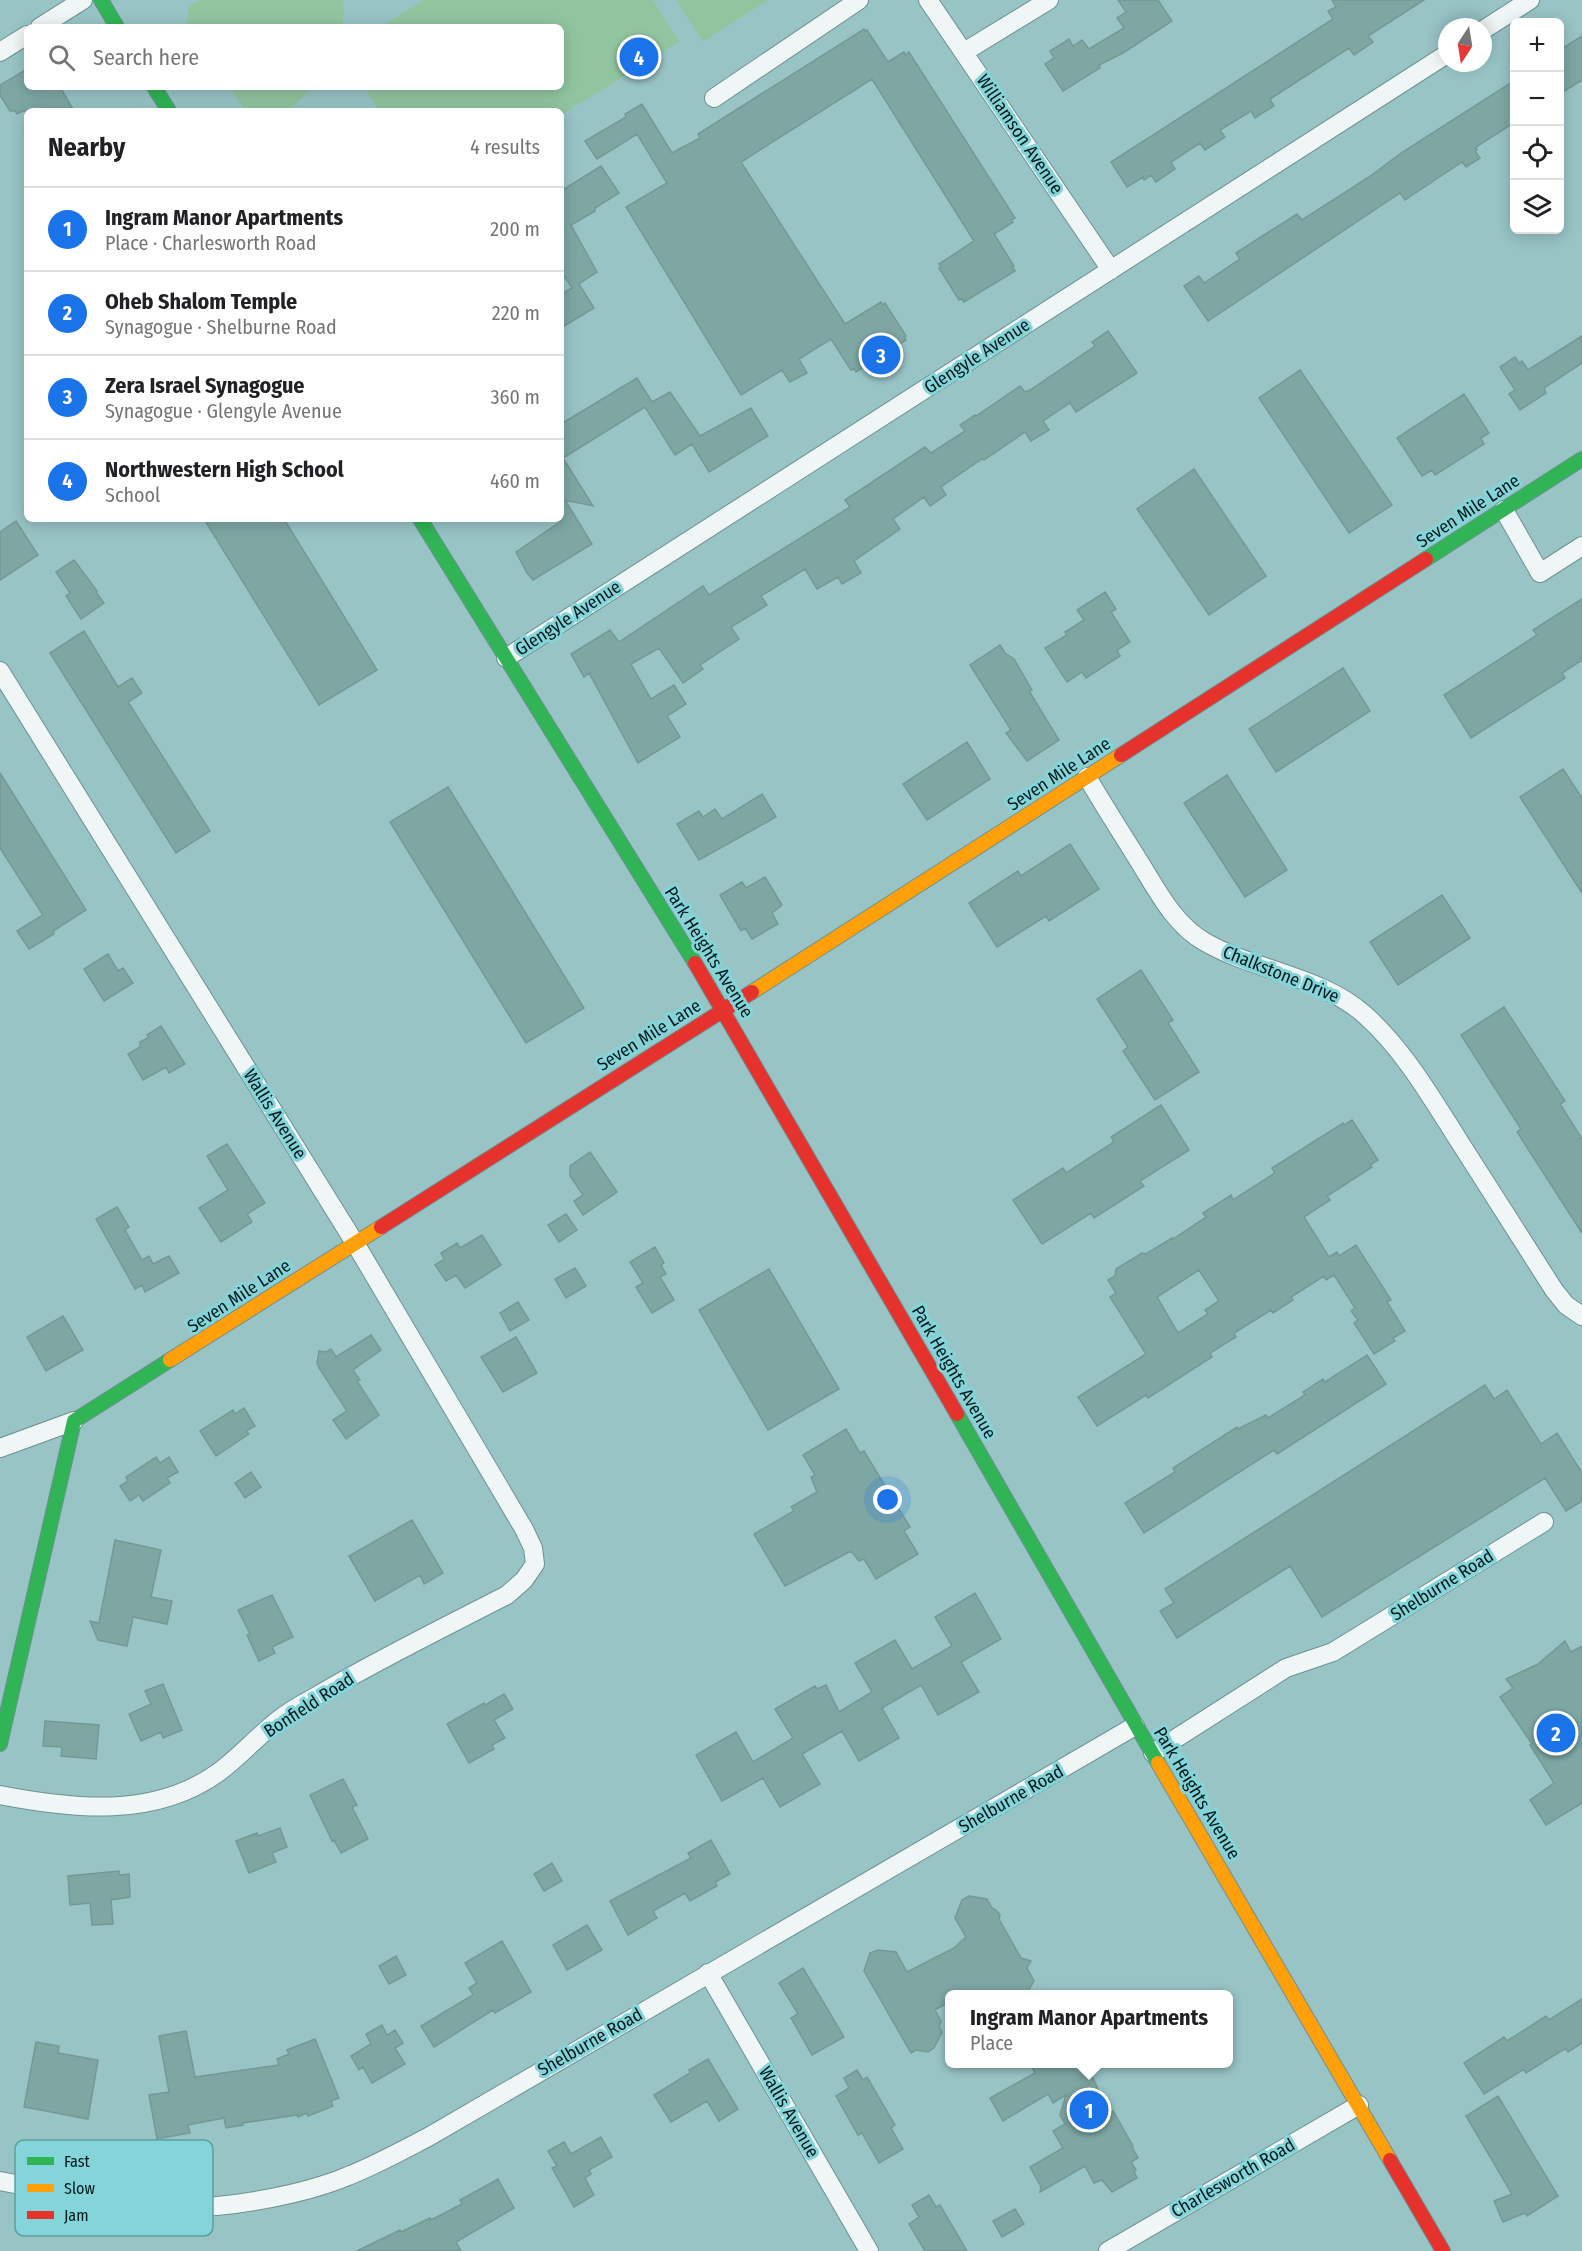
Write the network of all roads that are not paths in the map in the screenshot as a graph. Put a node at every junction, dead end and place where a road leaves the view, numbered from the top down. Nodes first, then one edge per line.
1 (83, 0) edge
2 (101, 0) edge
3 (859, 0) edge
4 (928, 0) edge
5 (1049, 0) edge
6 (1530, 0) edge
7 (45, 24) edge
8 (115, 24) edge
9 (1492, 24) edge
10 (24, 37) edge
11 (0, 52) edge
12 (964, 52) junction
13 (1438, 60) edge
14 (156, 90) edge
15 (714, 98) dead end
16 (167, 108) edge
17 (1111, 270) junction
18 (1582, 459) edge
19 (1504, 510) junction
20 (422, 522) edge
21 (1582, 546) edge
22 (506, 658) junction
23 (0, 671) edge
24 (1087, 777) junction
25 (724, 1010) junction
26 (355, 1243) junction
27 (1582, 1317) edge
28 (74, 1421) junction
29 (0, 1448) edge
30 (1544, 1522) dead end
31 (535, 1564) joint
32 (1135, 1726) junction
33 (0, 1744) edge
34 (1153, 1753) junction
35 (0, 1795) edge
36 (708, 1973) junction
37 (1359, 2105) junction
38 (0, 2181) edge
39 (15, 2184) edge
40 (213, 2205) edge
41 (869, 2251) edge
42 (1108, 2251) edge
43 (1443, 2251) edge

1 - 7 street
2 - 8 street
3 - 15 street
4 - 12 street, Williamson Avenue
5 - 12 street
6 - 9 street
10 - 11 street
12 - 17 street, Williamson Avenue
13 - 17 street, Glengyle Avenue
14 - 16 street
17 - 22 street, Glengyle Avenue
18 - 19 street, Seven Mile Lane
19 - 21 street
19 - 24 street, Seven Mile Lane
20 - 22 street, Park Heights Avenue
22 - 25 street, Park Heights Avenue
23 - 26 street, Wallis Avenue
24 - 25 street, Seven Mile Lane
24 - 27 street, Chalkstone Drive
25 - 26 street, Seven Mile Lane
25 - 32 street, Park Heights Avenue
26 - 28 street, Seven Mile Lane
26 - 31 street, Wallis Avenue
28 - 29 street
28 - 33 street
30 - 34 street, Shelburne Road
31 - 35 street, Bonfield Road
32 - 34 street, Park Heights Avenue
32 - 36 street, Shelburne Road
34 - 37 street, Park Heights Avenue
36 - 40 street, Shelburne Road
36 - 41 street, Wallis Avenue
37 - 42 street, Charlesworth Road
37 - 43 street, Park Heights Avenue
38 - 39 street, Shelburne Road

